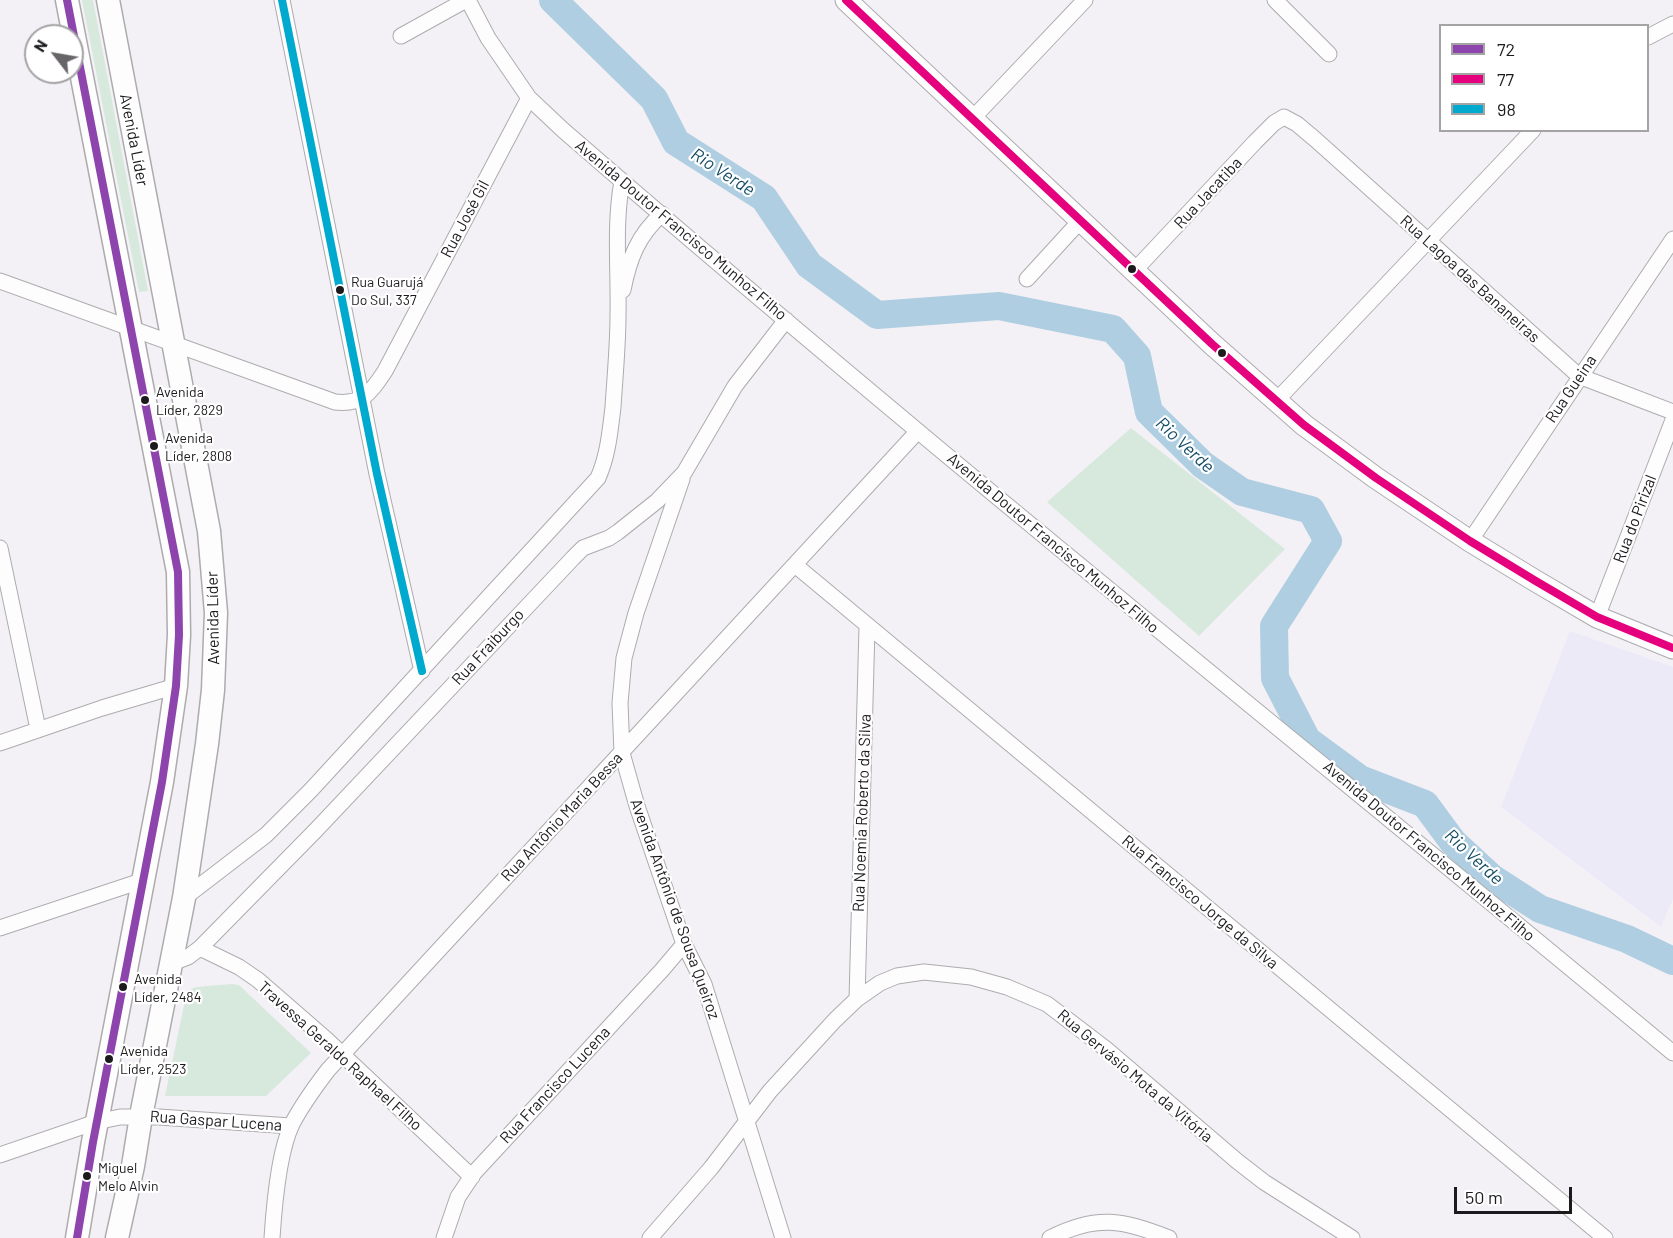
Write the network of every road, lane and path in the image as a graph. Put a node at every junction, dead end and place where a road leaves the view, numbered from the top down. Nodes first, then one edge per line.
1 (67, 0) edge
2 (108, 0) edge
3 (282, 0) edge
4 (467, 0) edge
5 (846, 0) edge
6 (1085, 0) edge
7 (1275, 0) edge
8 (1673, 24) edge
9 (401, 36) dead end
10 (1649, 36) edge
11 (1329, 54) dead end
12 (529, 98) junction
13 (1284, 117) joint
14 (972, 119) junction
15 (1531, 132) edge
16 (622, 182) junction
17 (662, 214) junction
18 (1081, 220) junction
19 (1673, 239) edge
20 (1427, 242) junction
21 (1134, 271) junction
22 (1027, 279) dead end
23 (0, 281) edge
24 (618, 313) junction
25 (786, 320) junction
26 (130, 327) junction
27 (173, 344) junction
28 (1579, 376) junction
29 (362, 399) junction
30 (1276, 401) junction
31 (1673, 412) edge
32 (1673, 420) edge
33 (918, 431) junction
34 (684, 473) junction
35 (1470, 541) junction
36 (0, 548) edge
37 (795, 565) junction
38 (1597, 617) junction
39 (867, 627) junction
40 (1673, 648) edge
41 (422, 671) junction
42 (176, 686) junction
43 (38, 729) junction
44 (0, 743) edge
45 (622, 753) junction
46 (144, 880) junction
47 (184, 898) junction
48 (0, 928) edge
49 (684, 944) junction
50 (200, 948) junction
51 (172, 963) junction
52 (857, 999) junction
53 (1673, 1053) edge
54 (342, 1054) junction
55 (141, 1116) junction
56 (96, 1122) junction
57 (747, 1122) junction
58 (291, 1126) junction
59 (0, 1155) edge
60 (472, 1177) junction
61 (77, 1238) edge
62 (117, 1238) edge
63 (272, 1238) edge
64 (444, 1238) edge
65 (650, 1238) edge
66 (783, 1238) edge
67 (1050, 1238) edge
68 (1169, 1238) edge
69 (1352, 1238) edge
70 (1605, 1238) edge

1 - 26 main road, Avenida Líder
2 - 27 main road, Avenida Líder
3 - 29 street
4 - 9 street
4 - 12 street, Avenida Doutor Francisco Munhoz Filho
5 - 14 main road
6 - 14 street
7 - 11 street
8 - 10 street
12 - 16 street, Avenida Doutor Francisco Munhoz Filho
12 - 29 street, Rua José Gil
13 - 20 street, Rua Lagoa das Bananeiras
13 - 21 street, Rua Jacatiba
14 - 18 main road
15 - 20 street
16 - 17 street, Avenida Doutor Francisco Munhoz Filho
16 - 24 street, Rua Fraiburgo
17 - 24 street, Rua Fraiburgo
17 - 25 street, Avenida Doutor Francisco Munhoz Filho
18 - 21 main road
18 - 22 street
19 - 28 street, Rua Gueina
20 - 28 street, Rua Lagoa das Bananeiras
20 - 30 street
21 - 30 main road
23 - 26 street
24 - 41 street, Rua Fraiburgo
25 - 33 street, Avenida Doutor Francisco Munhoz Filho
25 - 34 street, Rua Fraiburgo
26 - 27 street
26 - 42 main road, Avenida Líder
27 - 29 street
27 - 47 main road, Avenida Líder
28 - 31 street, Rua Lagoa das Bananeiras
28 - 35 street, Rua Gueina
29 - 41 street
30 - 35 main road
32 - 38 street, Rua do Pirizal
33 - 37 street, Rua Antônio Maria Bessa
33 - 53 street, Avenida Doutor Francisco Munhoz Filho
34 - 45 street, Avenida Antônio de Sousa Queiroz
34 - 50 street, Rua Fraiburgo
35 - 38 main road
36 - 43 street
37 - 39 street, Rua Francisco Jorge da Silva
37 - 45 street, Rua Antônio Maria Bessa
38 - 40 main road
39 - 52 street, Rua Noemia Roberto da Silva
39 - 70 street, Rua Francisco Jorge da Silva
41 - 47 street, Rua Fraiburgo
42 - 43 street
42 - 46 main road, Avenida Líder
43 - 44 street
45 - 49 street, Avenida Antônio de Sousa Queiroz
45 - 54 street, Rua Antônio Maria Bessa
46 - 48 street
46 - 56 main road, Avenida Líder
47 - 51 main road, Avenida Líder
49 - 57 street, Avenida Antônio de Sousa Queiroz
49 - 60 street, Rua Francisco Lucena
50 - 51 street, Rua Fraiburgo
50 - 54 street, Travessa Geraldo Raphael Filho
51 - 55 main road, Avenida Líder
52 - 57 street, Rua Gervásio Mota da Vitória
52 - 69 street, Rua Gervásio Mota da Vitória
54 - 58 street, Rua Antônio Maria Bessa
54 - 60 street, Travessa Geraldo Raphael Filho
55 - 56 street, Rua Gaspar Lucena
55 - 58 street, Rua Gaspar Lucena
55 - 62 main road, Avenida Líder
56 - 59 street, Rua Gaspar Lucena
56 - 61 main road, Avenida Líder
57 - 65 street, Rua Gervásio Mota da Vitória
57 - 66 street, Avenida Antônio de Sousa Queiroz
58 - 63 street, Rua Antônio Maria Bessa
60 - 64 street, Rua Francisco Lucena
67 - 68 street

